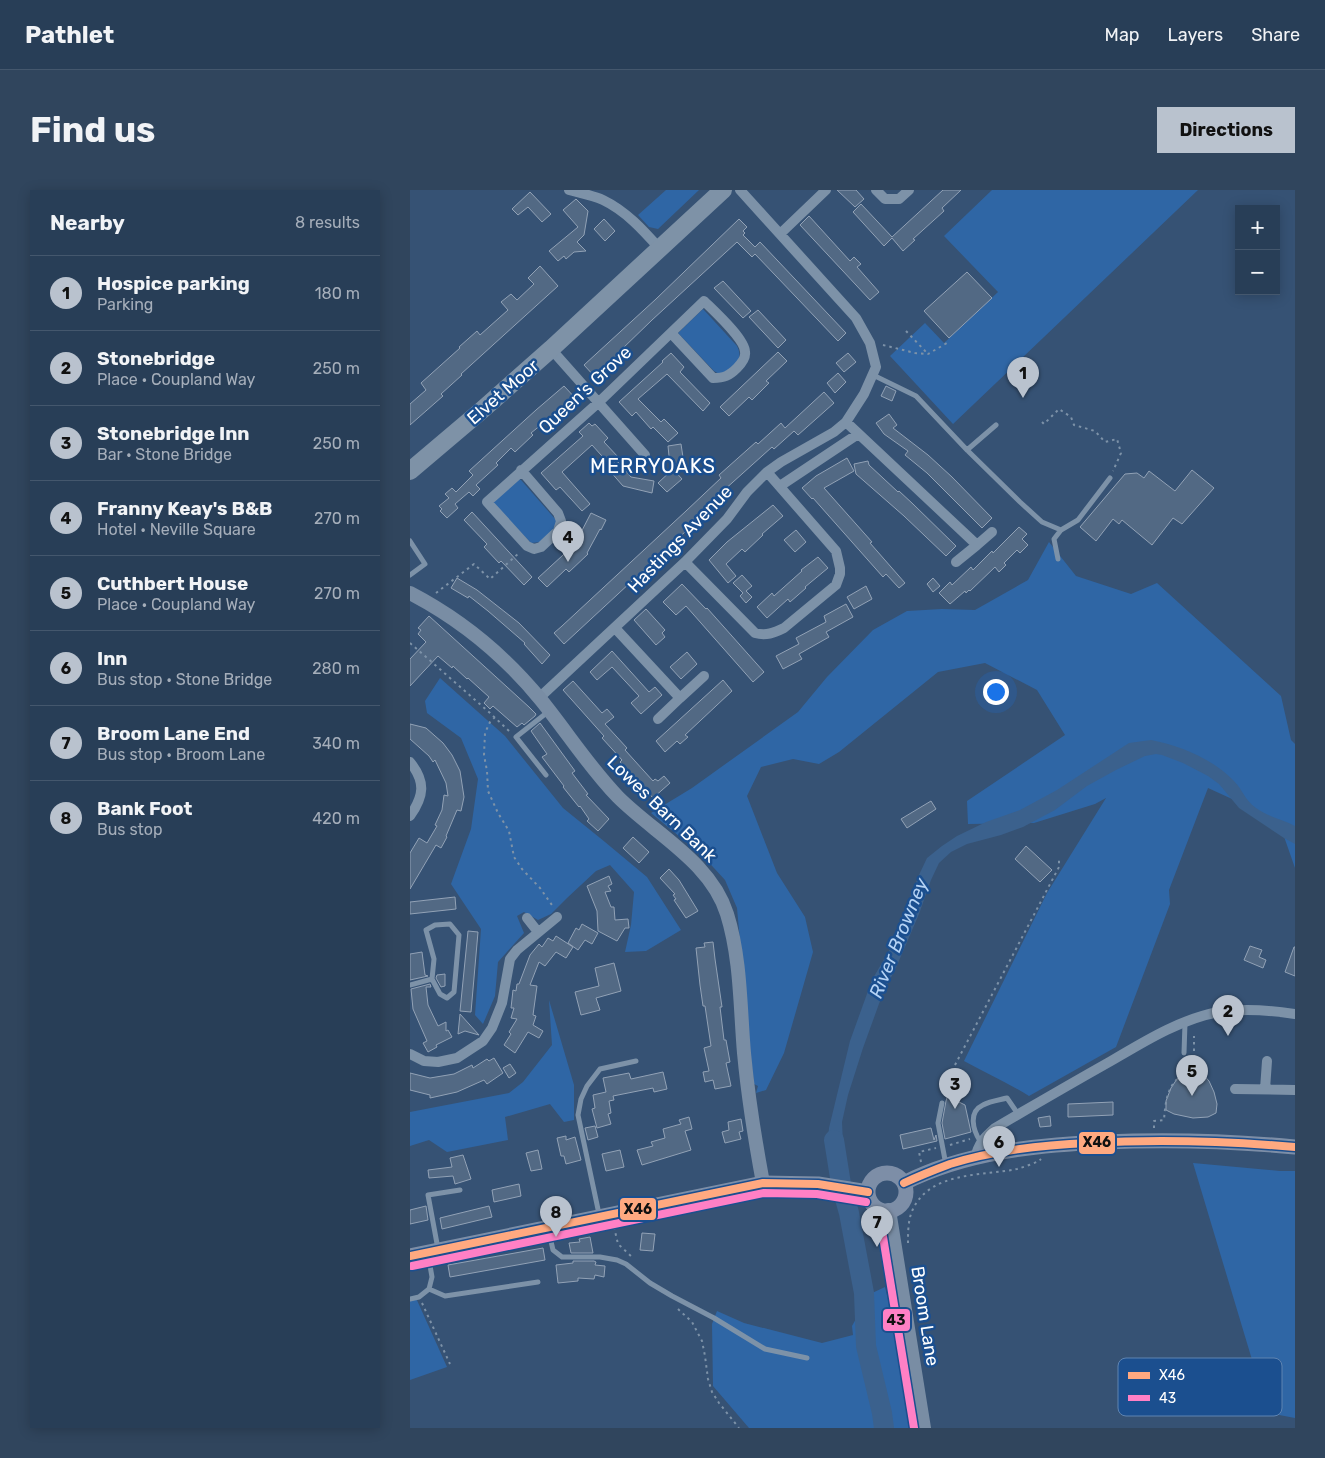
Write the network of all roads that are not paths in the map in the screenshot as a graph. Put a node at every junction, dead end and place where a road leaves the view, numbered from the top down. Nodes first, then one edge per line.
1 (569, 190) edge
2 (723, 190) edge
3 (740, 190) edge
4 (826, 190) edge
5 (876, 190) edge
6 (908, 190) edge
7 (780, 234) junction
8 (660, 248) junction
9 (671, 333) junction
10 (552, 349) junction
11 (872, 374) junction
12 (599, 402) junction
13 (846, 422) junction
14 (996, 425) dead end
15 (858, 434) junction
16 (967, 450) junction
17 (645, 455) dead end
18 (521, 470) junction
19 (410, 471) edge
20 (767, 472) junction
21 (1110, 478) road end
22 (780, 486) junction
23 (1061, 530) junction
24 (992, 532) dead end
25 (410, 541) edge
26 (976, 545) junction
27 (1058, 559) dead end
28 (685, 562) junction
29 (956, 562) dead end
30 (410, 575) edge
31 (414, 597) edge
32 (615, 628) junction
33 (704, 676) dead end
34 (539, 698) junction
35 (680, 698) junction
36 (550, 711) junction
37 (658, 718) dead end
38 (410, 762) edge
39 (546, 775) dead end
40 (410, 816) edge
41 (557, 917) road end
42 (528, 918) dead end
43 (538, 932) junction
44 (432, 980) junction
45 (410, 985) edge
46 (1295, 1014) edge
47 (1189, 1021) junction
48 (1184, 1053) dead end
49 (410, 1054) edge
50 (636, 1061) dead end
51 (1267, 1061) dead end
52 (1235, 1089) dead end
53 (1265, 1089) junction
54 (1295, 1090) edge
55 (942, 1103) dead end
56 (1018, 1115) junction
57 (980, 1141) junction
58 (1295, 1147) edge
59 (975, 1158) junction
60 (946, 1165) junction
61 (763, 1183) junction
62 (904, 1183) junction
63 (460, 1190) dead end
64 (868, 1192) junction
65 (889, 1210) junction
66 (605, 1216) junction
67 (548, 1228) junction
68 (433, 1252) junction
69 (410, 1256) edge
70 (538, 1282) dead end
71 (429, 1289) junction
72 (410, 1299) edge
73 (806, 1358) dead end
74 (924, 1428) edge

1 - 8 street
2 - 8 highway, Elvet Moor
3 - 7 street, Hastings Avenue
4 - 7 street
5 - 6 street
7 - 11 street, Hastings Avenue
8 - 10 highway, Elvet Moor
9 - 9 street, Queen's Grove
9 - 12 street, Queen's Grove
10 - 12 street
10 - 19 highway, Elvet Moor
11 - 13 street, Hastings Avenue
11 - 16 lane
12 - 17 street
12 - 18 street, Queen's Grove
13 - 15 street
13 - 20 street, Hastings Avenue
14 - 16 lane
15 - 22 street
15 - 26 street
16 - 23 lane
18 - 18 street, Queen's Grove
20 - 22 street
20 - 28 street, Hastings Avenue
21 - 23 lane
22 - 28 street
23 - 27 lane
24 - 26 street
25 - 30 lane
26 - 29 street
28 - 32 street, Hastings Avenue
31 - 34 street, Lowes Barn Bank
32 - 34 street, Hastings Avenue
32 - 35 street
33 - 35 street
34 - 36 street, Lowes Barn Bank
35 - 37 street
36 - 39 lane
36 - 61 street, Lowes Barn Bank
38 - 40 street
41 - 43 street
42 - 43 street
43 - 49 street
44 - 44 lane
44 - 45 lane
46 - 47 street
47 - 48 lane
47 - 56 street
50 - 66 lane
51 - 53 street
52 - 53 street
53 - 54 street
55 - 60 lane
56 - 57 street
56 - 57 lane
57 - 59 street
58 - 59 main road
59 - 60 main road
60 - 62 main road
61 - 64 main road
61 - 66 main road
62 - 64 main road
62 - 65 main road
63 - 68 lane
64 - 65 main road
65 - 74 street, Broom Lane
66 - 67 main road
67 - 68 main road
67 - 73 lane
68 - 69 main road
68 - 71 lane
70 - 71 lane
71 - 72 lane

